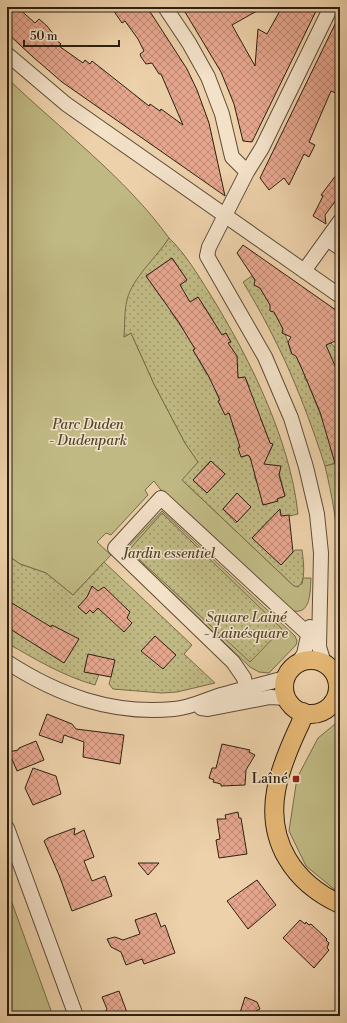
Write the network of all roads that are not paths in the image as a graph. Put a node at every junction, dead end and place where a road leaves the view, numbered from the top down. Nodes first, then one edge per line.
1 (165, 7) edge
2 (331, 7) edge
3 (7, 54) edge
4 (247, 172) junction
5 (225, 216) junction
6 (340, 221) edge
7 (327, 239) junction
8 (340, 248) edge
9 (304, 271) junction
10 (340, 296) edge
11 (320, 590) junction
12 (308, 634) junction
13 (7, 662) edge
14 (298, 663) junction
15 (324, 663) junction
16 (285, 678) junction
17 (338, 686) edge
18 (247, 694) junction
19 (286, 698) junction
20 (303, 712) junction
21 (7, 828) edge
22 (340, 904) edge
23 (76, 1016) edge

1 - 4 street
2 - 4 street
3 - 5 street
4 - 5 street
5 - 9 street
5 - 11 street
6 - 7 street
7 - 8 street
7 - 9 street
9 - 10 street
11 - 12 street
11 - 15 street
12 - 14 street
12 - 18 street
13 - 18 street
14 - 15 main road
14 - 16 main road
15 - 17 main road
16 - 18 street
16 - 19 main road
17 - 20 main road
18 - 19 street
19 - 20 main road
20 - 22 main road
21 - 23 street

